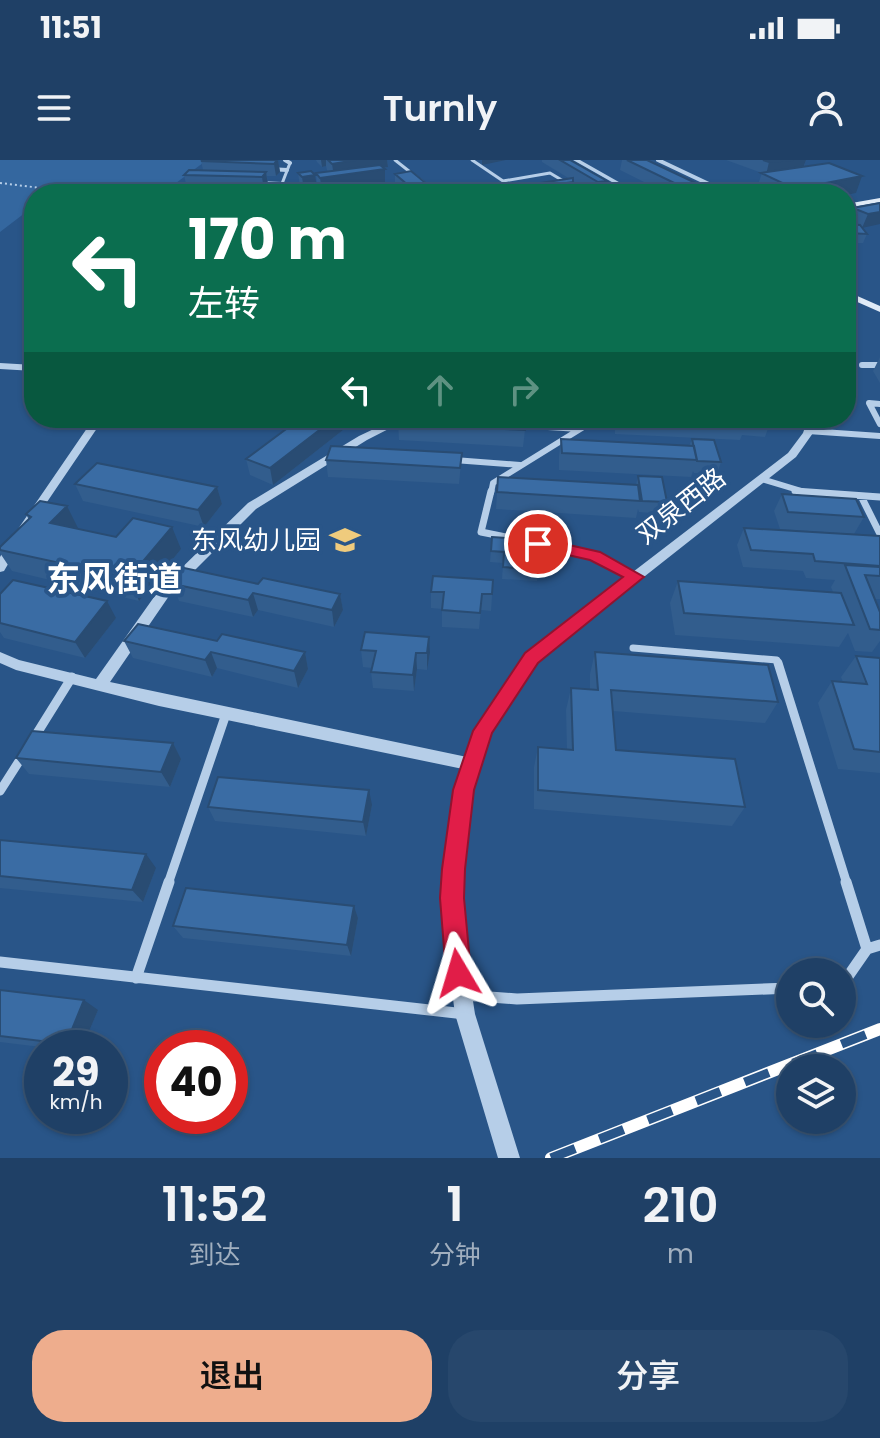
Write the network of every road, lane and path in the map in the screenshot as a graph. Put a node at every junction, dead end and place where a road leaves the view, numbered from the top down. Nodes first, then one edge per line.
1 (395, 160) edge
2 (472, 160) edge
3 (576, 160) edge
4 (658, 160) edge
5 (287, 162) edge
6 (259, 169) edge
7 (287, 170) junction
8 (250, 182) edge
9 (0, 183) edge
10 (282, 184) joint
11 (426, 184) edge
12 (568, 184) edge
13 (618, 184) edge
14 (709, 184) edge
15 (24, 186) edge
16 (880, 200) edge
17 (856, 204) edge
18 (856, 298) edge
19 (880, 309) edge
20 (862, 365) dead end
21 (880, 365) edge
22 (0, 366) edge
23 (24, 367) edge
24 (880, 404) edge
25 (880, 424) edge
26 (93, 428) edge
27 (386, 428) edge
28 (566, 428) edge
29 (808, 428) edge
30 (833, 428) edge
31 (581, 429) joint
32 (880, 436) edge
33 (342, 451) junction
34 (357, 453) edge
35 (447, 460) edge
36 (522, 465) junction
37 (762, 479) junction
38 (861, 496) junction
39 (880, 497) edge
40 (880, 534) edge
41 (0, 568) edge
42 (635, 577) junction
43 (633, 648) dead end
44 (0, 657) edge
45 (72, 677) junction
46 (100, 685) junction
47 (226, 714) junction
48 (470, 764) junction
49 (0, 791) edge
50 (880, 945) edge
51 (867, 949) junction
52 (0, 962) edge
53 (856, 965) edge
54 (136, 978) junction
55 (776, 989) edge
56 (463, 1005) junction
57 (509, 1158) edge

1 - 11 lane
2 - 12 lane
3 - 13 street
4 - 14 street
5 - 7 lane
6 - 7 street
7 - 10 lane
8 - 10 street
9 - 15 path
16 - 17 main road
18 - 19 main road
20 - 21 street
22 - 23 street
24 - 25 street
26 - 41 street
27 - 33 street
28 - 31 street
29 - 37 street, 双泉西路
30 - 32 street
31 - 36 street
33 - 34 street
33 - 46 street
35 - 36 street
36 - 42 street
37 - 38 street
37 - 42 street, 双泉西路
38 - 39 street
38 - 40 street
42 - 48 street, 双泉西路
43 - 51 street
44 - 45 street
45 - 46 street
45 - 49 street
46 - 47 street
47 - 48 street
47 - 54 street
48 - 56 street, 双泉西路
50 - 51 street
51 - 53 street
52 - 54 street
54 - 56 street
55 - 56 street
56 - 57 street, 双泉西路

